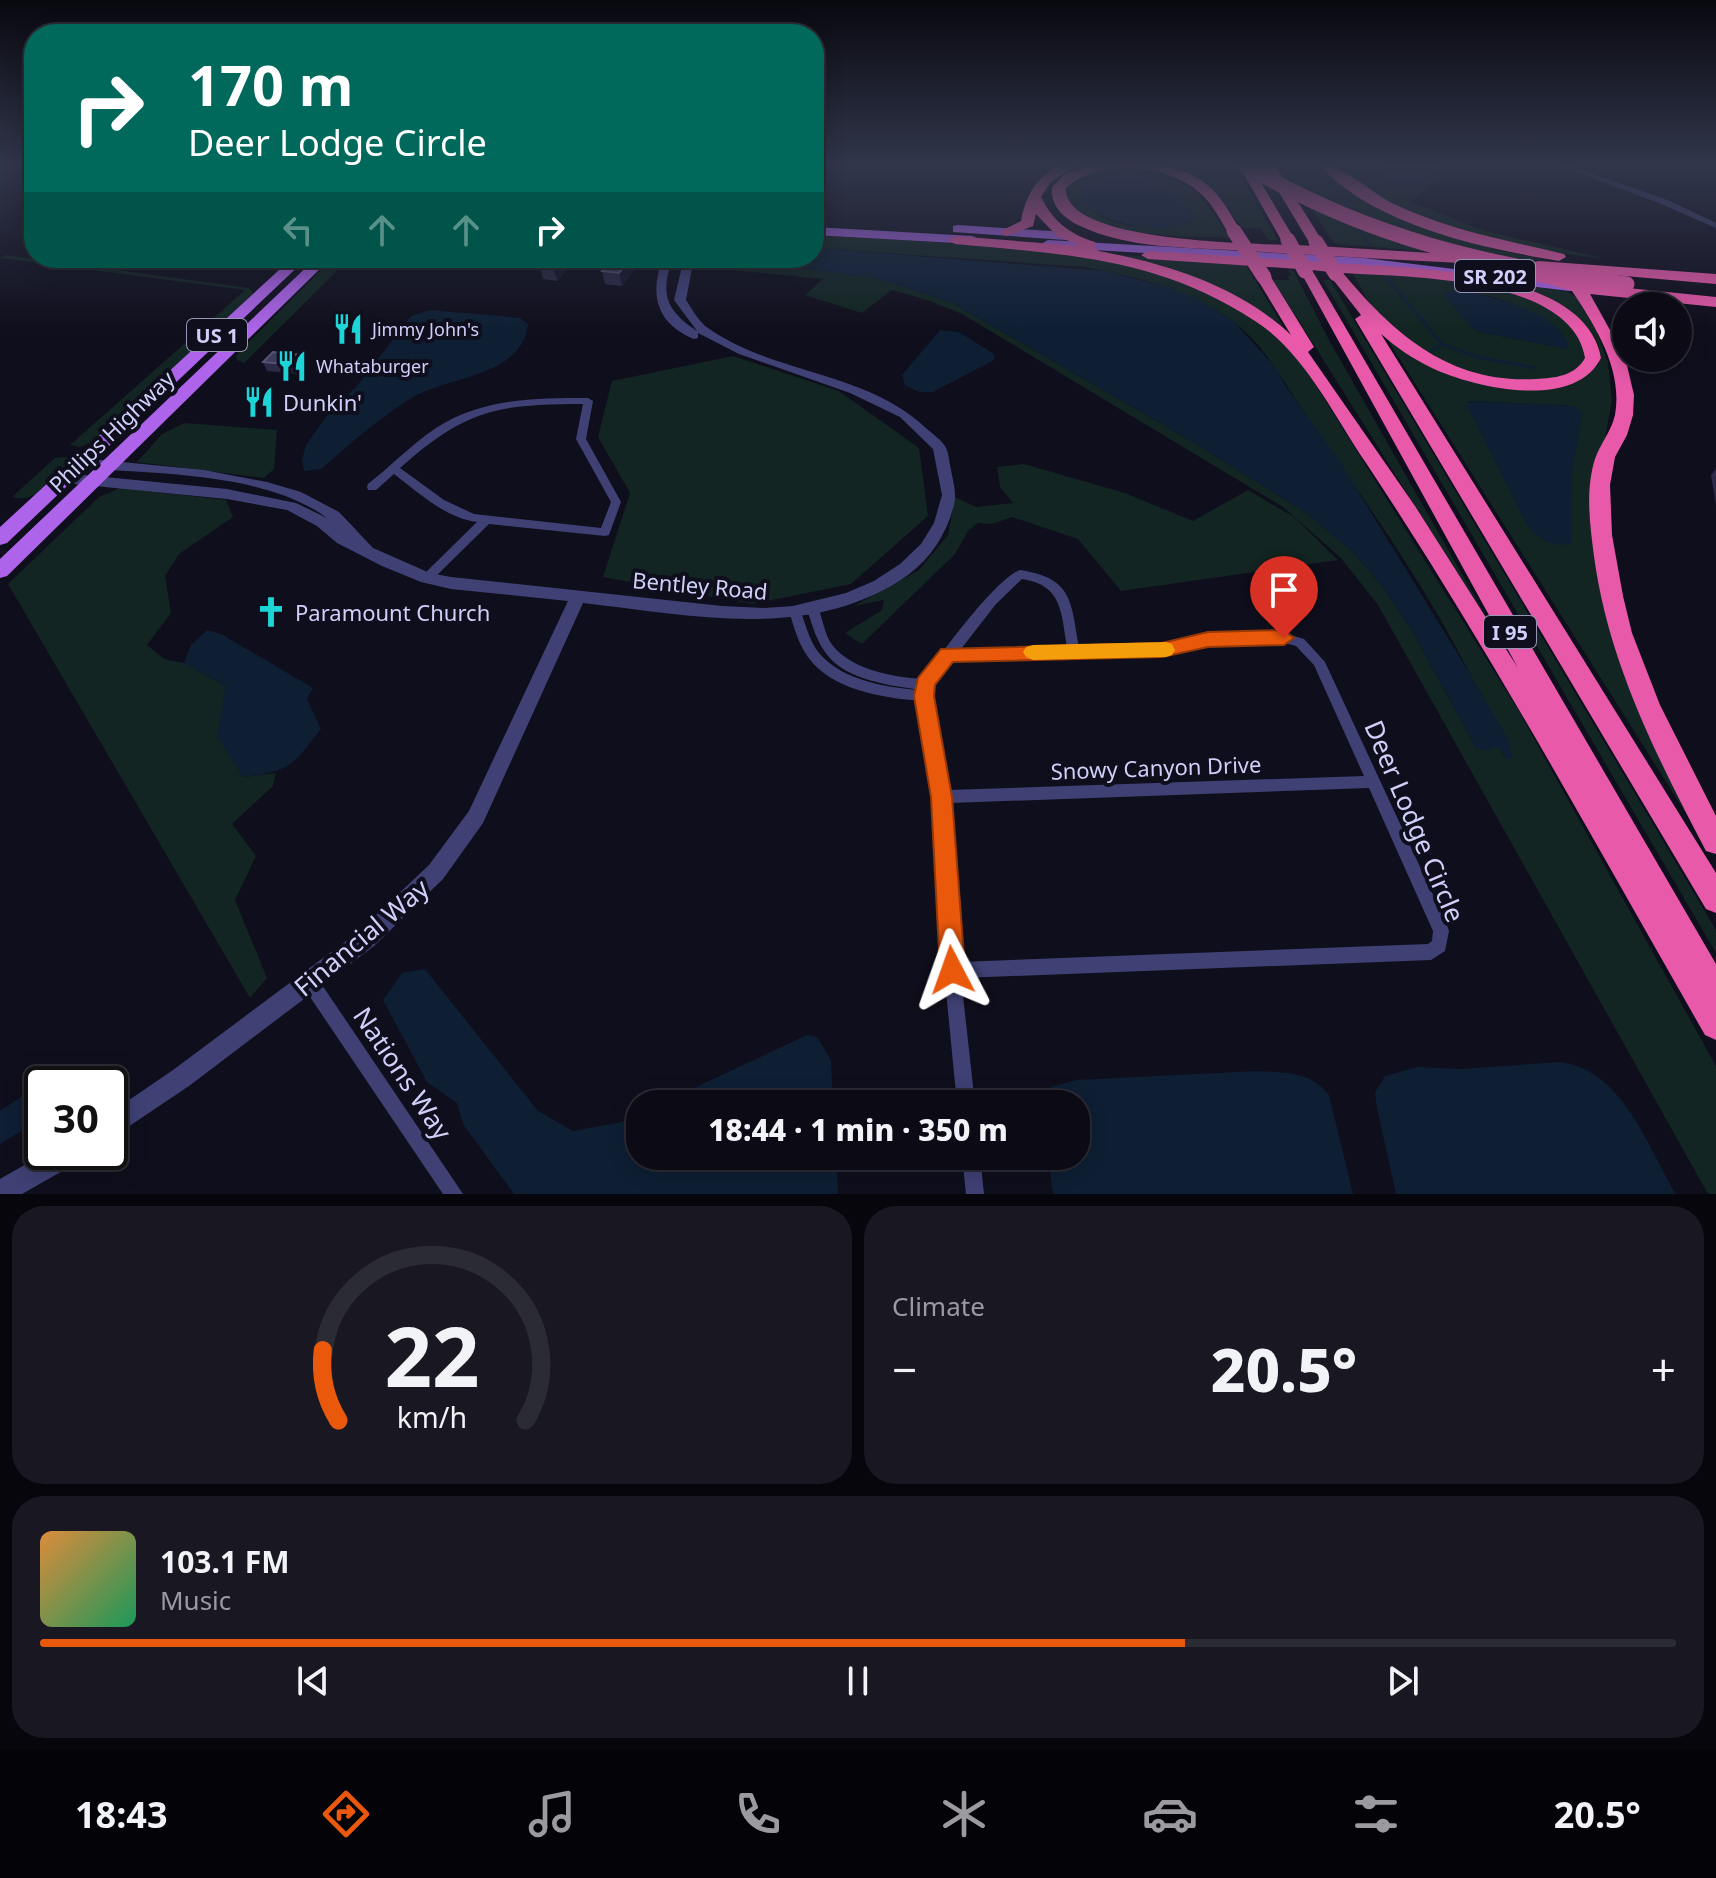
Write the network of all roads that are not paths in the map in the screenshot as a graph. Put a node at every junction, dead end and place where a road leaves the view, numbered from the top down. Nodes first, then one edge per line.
1 (1029, 220) edge
2 (1047, 220) edge
3 (1081, 220) edge
4 (1226, 220) edge
5 (1276, 220) edge
6 (1302, 220) edge
7 (1356, 220) edge
8 (1422, 220) edge
9 (824, 221) edge
10 (824, 232) edge
11 (1006, 232) junction
12 (1063, 236) junction
13 (955, 240) junction
14 (1174, 241) junction
15 (1100, 247) junction
16 (1079, 251) junction
17 (1356, 253) junction
18 (1639, 267) junction
19 (289, 268) edge
20 (314, 268) edge
21 (665, 268) edge
22 (683, 268) edge
23 (1716, 271) edge
24 (1336, 274) junction
25 (1716, 278) edge
26 (270, 286) junction
27 (293, 288) junction
28 (1578, 288) junction
29 (1716, 291) edge
30 (1614, 292) edge
31 (1692, 300) edge
32 (1716, 302) edge
33 (1612, 309) edge
34 (1605, 326) junction
35 (741, 351) junction
36 (1338, 404) junction
37 (81, 463) junction
38 (109, 466) junction
39 (394, 469) junction
40 (64, 478) junction
41 (94, 481) junction
42 (372, 487) dead end
43 (485, 521) junction
44 (0, 538) edge
45 (369, 553) junction
46 (0, 571) edge
47 (427, 578) junction
48 (578, 596) junction
49 (813, 608) junction
50 (795, 611) junction
51 (1074, 651) junction
52 (948, 654) junction
53 (925, 690) junction
54 (1373, 782) junction
55 (942, 797) junction
56 (1716, 842) edge
57 (1716, 899) edge
58 (952, 970) junction
59 (310, 982) junction
60 (1716, 993) edge
61 (1716, 1024) edge
62 (965, 1090) edge
63 (128, 1114) edge
64 (40, 1170) edge
65 (972, 1170) edge
66 (0, 1193) edge
67 (454, 1194) edge
68 (975, 1194) edge

1 - 11 highway
2 - 12 highway
3 - 14 highway, bridge
4 - 36 highway, bridge
5 - 60 highway, I 95, bridge
6 - 24 highway, I 95, bridge
7 - 29 highway, bridge
8 - 18 highway
9 - 11 main road, SR 202
10 - 13 main road, SR 202
11 - 12 main road, SR 202
12 - 14 main road, SR 202
12 - 15 highway
13 - 15 main road, SR 202
13 - 16 highway
14 - 17 highway, SR 202
15 - 28 main road, SR 202
16 - 24 highway
16 - 36 highway
17 - 25 highway, SR 202
17 - 28 highway
18 - 23 highway
18 - 25 highway
19 - 26 main road, Philips Highway / US 1
20 - 27 main road, Philips Highway / US 1
21 - 35 street, Bentley Road
22 - 35 street, Bentley Road
24 - 57 highway, I 95
26 - 27 main road
26 - 37 main road, Philips Highway / US 1
27 - 38 main road, Philips Highway / US 1
28 - 30 highway, SR 202
28 - 34 highway
31 - 32 highway, SR 202
33 - 34 highway
34 - 56 highway
35 - 49 street, Bentley Road
36 - 61 highway
37 - 38 street, Bentley Road
37 - 40 main road, Philips Highway / US 1
38 - 41 main road, Philips Highway / US 1
38 - 45 street, Bentley Road
39 - 42 street
39 - 43 street
39 - 43 street
40 - 41 street, Bentley Road
40 - 44 main road, Philips Highway / US 1
41 - 45 street, Bentley Road
41 - 46 main road, Philips Highway / US 1
43 - 47 street
45 - 47 street, Bentley Road
47 - 48 street, Bentley Road
48 - 50 street, Bentley Road
48 - 59 street, Financial Way
49 - 50 street, Bentley Road
49 - 53 street
50 - 53 street
51 - 52 street, Deer Lodge Circle
51 - 52 street
51 - 54 street, Deer Lodge Circle
52 - 53 street
53 - 55 street
54 - 55 street, Snowy Canyon Drive
54 - 58 street, Deer Lodge Circle
55 - 58 street
58 - 62 street
59 - 63 street, Financial Way
59 - 67 street, Nations Way
64 - 66 street
65 - 68 street

